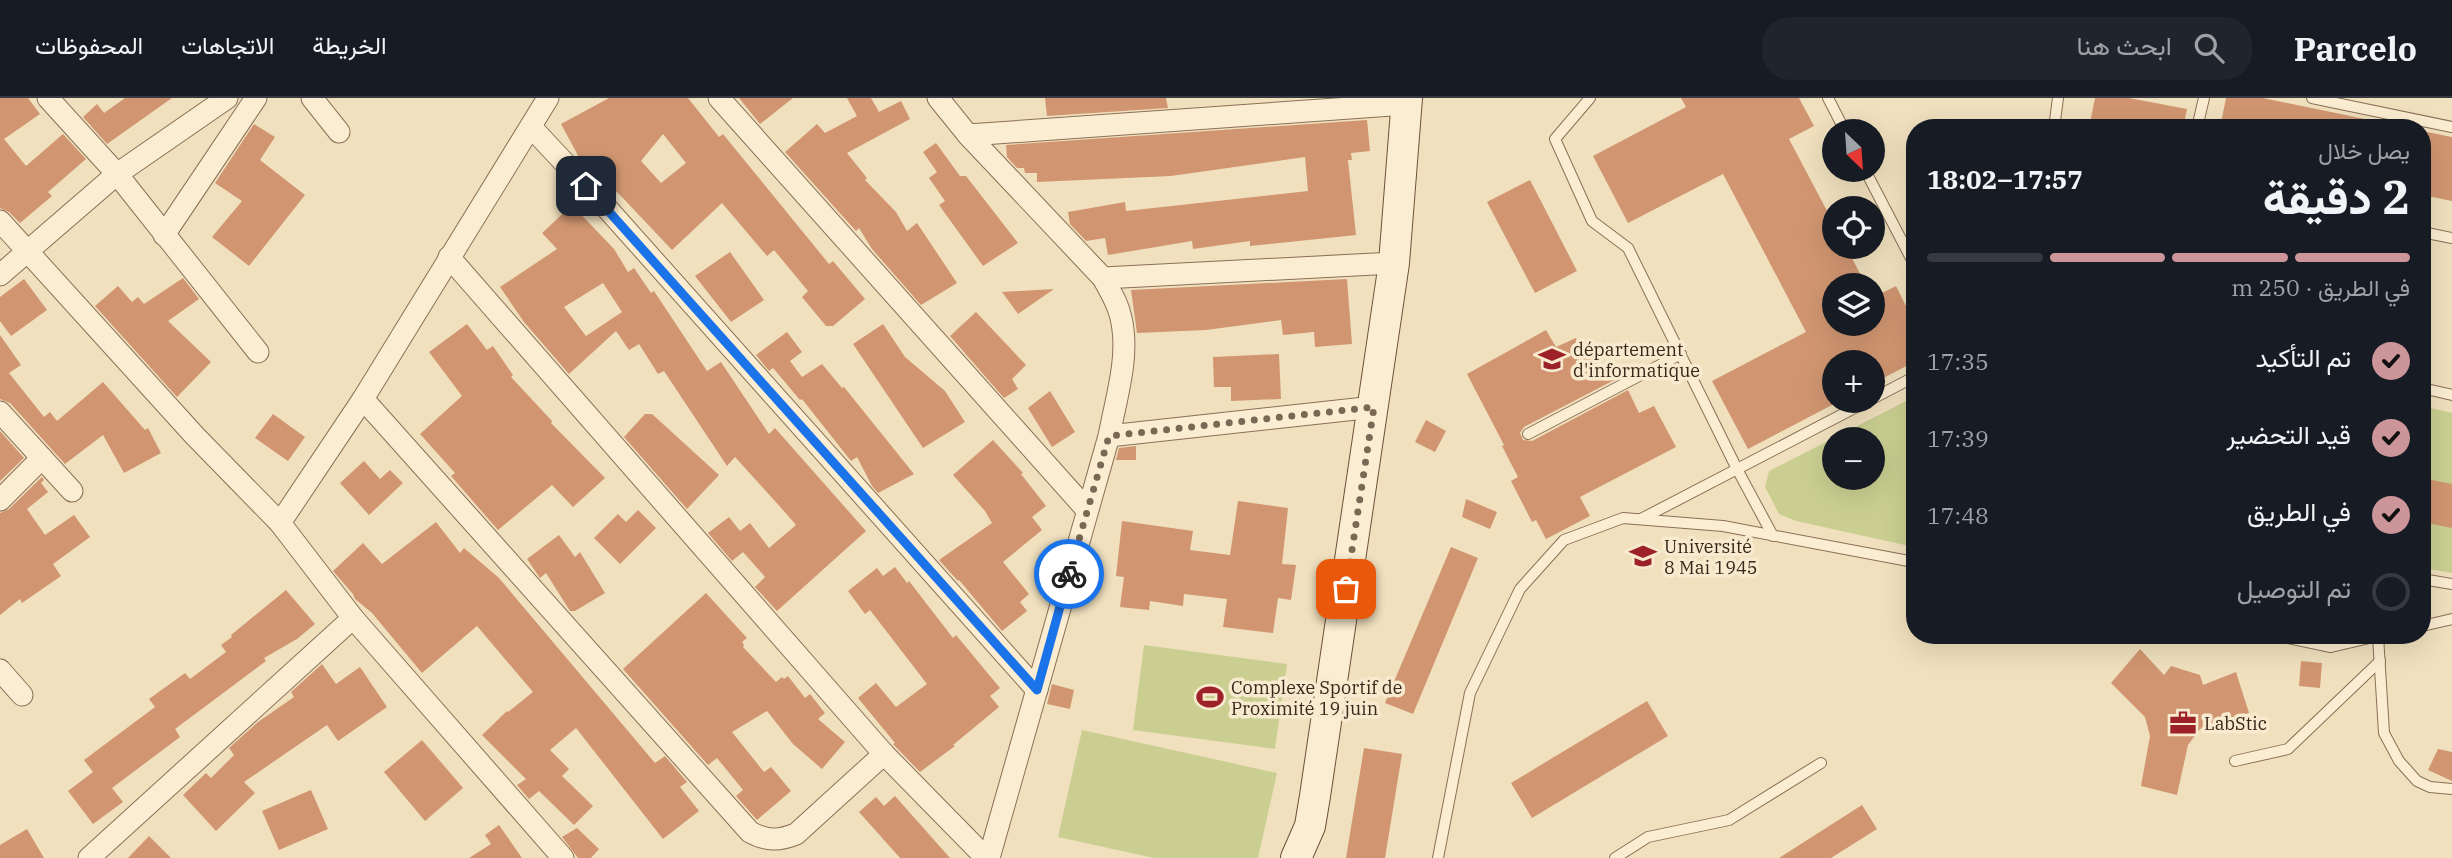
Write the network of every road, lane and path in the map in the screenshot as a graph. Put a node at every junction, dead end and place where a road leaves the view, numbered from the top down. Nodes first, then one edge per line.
1 (227, 98) edge
2 (256, 98) edge
3 (312, 98) edge
4 (548, 98) edge
5 (719, 98) edge
6 (938, 98) edge
7 (1590, 98) edge
8 (1828, 98) edge
9 (2058, 98) edge
10 (2204, 98) edge
11 (2312, 98) edge
12 (58, 101) edge
13 (1406, 101) edge
14 (1839, 119) edge
15 (2055, 119) edge
16 (2199, 119) edge
17 (2413, 119) edge
18 (2431, 123) edge
19 (531, 127) junction
20 (2452, 127) edge
21 (340, 132) dead end
22 (968, 135) junction
23 (117, 174) junction
24 (1871, 182) edge
25 (0, 221) edge
26 (164, 234) junction
27 (2431, 234) edge
28 (2452, 238) edge
29 (1906, 249) edge
30 (27, 253) junction
31 (449, 257) junction
32 (1394, 263) junction
33 (0, 275) edge
34 (1104, 278) junction
35 (258, 352) dead end
36 (1681, 354) junction
37 (1906, 381) edge
38 (2431, 390) edge
39 (1885, 392) edge
40 (2452, 395) edge
41 (363, 399) junction
42 (1374, 407) junction
43 (0, 412) edge
44 (1845, 413) edge
45 (1528, 434) dead end
46 (1109, 436) junction
47 (42, 458) junction
48 (1737, 469) junction
49 (72, 491) dead end
50 (0, 500) edge
51 (1087, 510) junction
52 (1642, 519) junction
53 (279, 523) junction
54 (1773, 536) junction
55 (1906, 561) edge
56 (2431, 580) edge
57 (2452, 584) edge
58 (353, 618) junction
59 (2452, 619) edge
60 (2431, 624) edge
61 (2316, 644) edge
62 (2344, 644) edge
63 (2380, 644) edge
64 (2380, 661) junction
65 (0, 670) edge
66 (1037, 690) junction
67 (22, 695) dead end
68 (884, 754) junction
69 (2235, 761) dead end
70 (1821, 763) dead end
71 (2452, 789) edge
72 (89, 858) edge
73 (563, 858) edge
74 (987, 858) edge
75 (1296, 858) edge
76 (1438, 858) edge
77 (1615, 858) edge

1 - 23 street
2 - 26 street
3 - 21 street
4 - 19 street
5 - 51 street
6 - 22 street
7 - 36 lane
8 - 14 lane
9 - 15 lane
10 - 16 lane
11 - 17 lane
12 - 23 street
13 - 22 street
13 - 32 street
18 - 20 lane
19 - 31 street
19 - 66 street
22 - 34 street
23 - 26 street
23 - 30 street
24 - 29 lane
25 - 30 street
26 - 35 street
27 - 28 lane
30 - 33 street
30 - 53 street
31 - 41 street
31 - 68 street
32 - 34 street
32 - 42 street
34 - 46 street
36 - 45 lane
36 - 48 lane
37 - 39 lane
38 - 40 lane
41 - 53 street
41 - 68 street
42 - 46 street
42 - 75 street
43 - 47 street
44 - 48 lane
46 - 51 street
47 - 49 street
47 - 50 street
48 - 52 lane
48 - 54 lane
51 - 66 street
52 - 54 lane
52 - 76 lane
53 - 58 street
54 - 55 lane
56 - 57 lane
58 - 72 street
58 - 73 street
59 - 60 lane
61 - 62 lane
63 - 64 lane
64 - 69 lane
64 - 71 lane
65 - 67 street
66 - 74 street
68 - 74 street
70 - 77 lane

